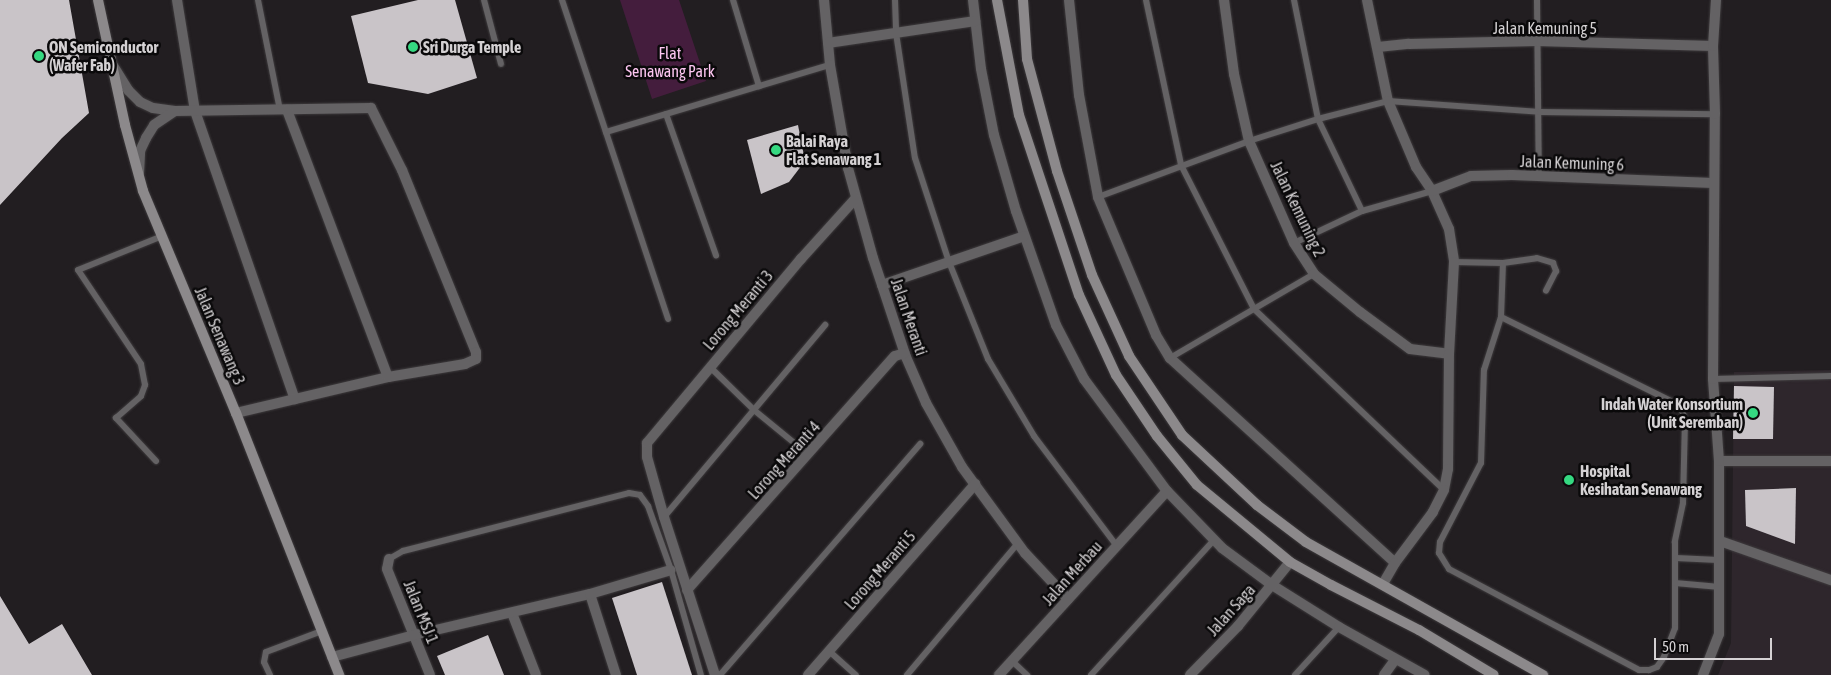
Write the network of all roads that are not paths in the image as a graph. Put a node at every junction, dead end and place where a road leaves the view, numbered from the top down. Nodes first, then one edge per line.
1 (98, 0) edge
2 (177, 0) edge
3 (258, 0) edge
4 (484, 0) edge
5 (562, 0) edge
6 (733, 0) edge
7 (824, 0) edge
8 (895, 0) edge
9 (972, 0) edge
10 (997, 0) edge
11 (1023, 0) edge
12 (1069, 0) edge
13 (1146, 0) edge
14 (1224, 0) edge
15 (1294, 0) edge
16 (1367, 0) edge
17 (1537, 0) edge
18 (1716, 0) edge
19 (975, 21) junction
20 (896, 33) junction
21 (1537, 41) junction
22 (828, 43) junction
23 (1713, 46) junction
24 (1378, 47) junction
25 (111, 61) junction
26 (501, 64) dead end
27 (830, 64) junction
28 (759, 86) junction
29 (1388, 101) junction
30 (283, 110) junction
31 (175, 111) junction
32 (195, 111) junction
33 (1540, 112) junction
34 (666, 114) junction
35 (1715, 114) junction
36 (1318, 119) junction
37 (606, 132) junction
38 (1249, 141) junction
39 (1181, 165) junction
40 (139, 176) junction
41 (1540, 177) junction
42 (1713, 183) junction
43 (1432, 191) junction
44 (1098, 197) junction
45 (855, 199) junction
46 (1362, 211) junction
47 (162, 236) junction
48 (1024, 236) junction
49 (1294, 243) junction
50 (716, 255) dead end
51 (949, 262) junction
52 (1454, 262) junction
53 (1503, 263) junction
54 (1314, 274) junction
55 (882, 285) junction
56 (1546, 291) dead end
57 (1254, 309) junction
58 (1501, 318) junction
59 (668, 319) dead end
60 (825, 325) dead end
61 (904, 353) junction
62 (1449, 354) junction
63 (1170, 358) junction
64 (710, 367) junction
65 (1831, 376) edge
66 (388, 377) junction
67 (1713, 379) junction
68 (295, 399) junction
69 (754, 410) junction
70 (236, 413) junction
71 (920, 444) dead end
72 (809, 455) junction
73 (156, 461) dead end
74 (1719, 461) junction
75 (1831, 461) edge
76 (975, 484) junction
77 (1444, 490) junction
78 (1167, 491) junction
79 (664, 517) junction
80 (1214, 540) junction
81 (1720, 541) junction
82 (1018, 543) junction
83 (1117, 546) junction
84 (1676, 558) junction
85 (389, 559) joint
86 (1718, 560) junction
87 (1290, 562) junction
88 (1395, 564) junction
89 (671, 570) junction
90 (1831, 580) edge
91 (1674, 583) junction
92 (1383, 584) junction
93 (1272, 586) junction
94 (1720, 586) junction
95 (687, 590) junction
96 (590, 594) junction
97 (1068, 599) junction
98 (512, 614) junction
99 (1338, 627) junction
100 (322, 631) junction
101 (414, 635) junction
102 (829, 651) junction
103 (332, 657) junction
104 (1395, 660) junction
105 (1012, 661) junction
106 (270, 675) edge
107 (339, 675) edge
108 (430, 675) edge
109 (536, 675) edge
110 (616, 675) edge
111 (701, 675) edge
112 (715, 675) edge
113 (720, 675) edge
114 (808, 675) edge
115 (856, 675) edge
116 (907, 675) edge
117 (999, 675) edge
118 (1027, 675) edge
119 (1091, 675) edge
120 (1190, 675) edge
121 (1295, 675) edge
122 (1384, 675) edge
123 (1425, 675) edge
124 (1494, 675) edge
125 (1544, 675) edge
126 (1702, 675) edge

1 - 25 street, Jalan Senawang 3
2 - 32 street
3 - 30 lane
4 - 26 lane
5 - 37 lane
6 - 28 lane
7 - 22 street, Jalan Meranti
8 - 20 lane
9 - 19 street
10 - 87 street
11 - 92 street
12 - 44 street
13 - 39 lane
14 - 38 street, Jalan Kemuning 2
15 - 36 lane
16 - 24 street
17 - 21 lane
18 - 23 street
19 - 20 street
19 - 48 street
20 - 22 street
20 - 51 lane
21 - 23 street, Jalan Kemuning 5
21 - 24 street, Jalan Kemuning 5
21 - 33 lane
22 - 27 street, Jalan Meranti
23 - 35 street
24 - 29 street
25 - 31 street
25 - 40 street, Jalan Senawang 3
27 - 28 lane
27 - 45 street, Jalan Meranti
28 - 34 lane
29 - 33 lane
29 - 36 lane
29 - 43 street
30 - 32 street
30 - 66 street
30 - 66 street
31 - 32 street
31 - 40 street
32 - 68 street
33 - 35 lane
33 - 41 lane
34 - 37 lane
34 - 50 lane
35 - 42 street
36 - 38 lane
36 - 46 lane
37 - 59 lane
38 - 39 lane
38 - 49 street, Jalan Kemuning 2
39 - 44 lane
39 - 57 lane
40 - 47 street, Jalan Senawang 3
41 - 42 street, Jalan Kemuning 6
41 - 43 street, Jalan Kemuning 6
42 - 67 street
43 - 46 lane
43 - 52 street
44 - 63 street
45 - 55 street, Jalan Meranti
45 - 64 street, Lorong Meranti 3
46 - 49 lane
47 - 70 street, Jalan Senawang 3
47 - 73 lane
48 - 51 street
48 - 78 street
49 - 54 street, Jalan Kemuning 2
51 - 55 street
51 - 83 lane
52 - 53 lane
52 - 62 street
53 - 56 lane
53 - 58 lane
54 - 57 lane
54 - 62 street, Jalan Kemuning 2
55 - 61 street, Jalan Meranti
57 - 63 lane
57 - 77 lane
58 - 84 lane
58 - 91 lane
60 - 69 lane
61 - 72 street, Lorong Meranti 4
61 - 76 street, Jalan Meranti
62 - 77 street
63 - 88 street
64 - 69 lane
64 - 79 street, Lorong Meranti 3
65 - 67 lane
66 - 68 street
67 - 74 street
68 - 70 street
69 - 72 lane
69 - 79 lane
70 - 100 street, Jalan Senawang 3
71 - 113 lane
72 - 95 street, Lorong Meranti 4
74 - 75 street
74 - 81 street
76 - 82 street, Jalan Meranti
76 - 102 street, Lorong Meranti 5
77 - 88 street
78 - 80 street
78 - 83 street, Jalan Merbau
79 - 95 street
80 - 93 street
80 - 119 lane
81 - 86 street
81 - 90 street
82 - 97 street, Jalan Meranti
82 - 116 lane
83 - 97 street, Jalan Merbau
84 - 86 lane
84 - 91 lane
85 - 89 lane
85 - 101 street, Jalan MSJ 1
86 - 94 street
87 - 93 street, Jalan Saga
87 - 124 street
88 - 92 street
89 - 96 street
89 - 111 lane
91 - 94 lane
92 - 125 street
93 - 99 street
93 - 120 street, Jalan Saga
94 - 126 street
95 - 112 street
96 - 98 street
96 - 110 street
97 - 105 street, Jalan Merbau
98 - 101 street
98 - 109 street
99 - 104 street
99 - 121 lane
100 - 103 street, Jalan Senawang 3
100 - 106 lane
101 - 103 street
101 - 108 street, Jalan MSJ 1
102 - 114 street, Lorong Meranti 5
102 - 115 lane
103 - 107 street, Jalan Senawang 3
104 - 122 street
104 - 123 street
105 - 117 street, Jalan Merbau
105 - 118 lane

